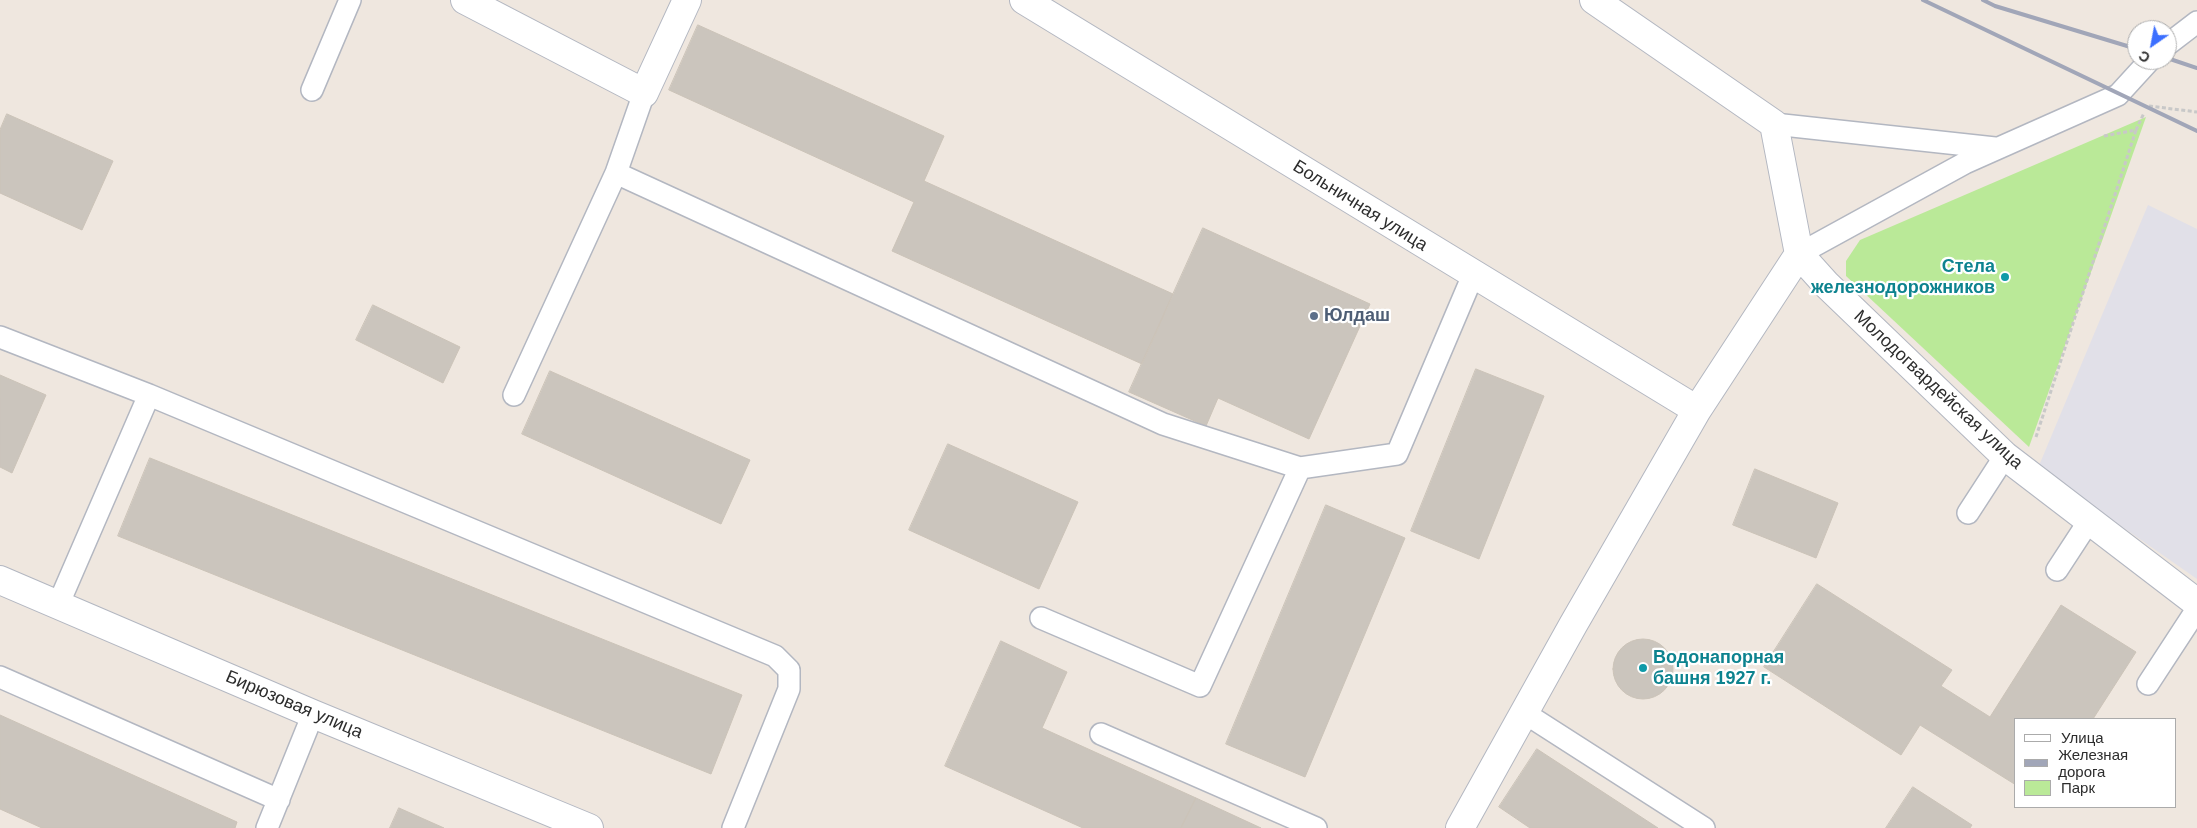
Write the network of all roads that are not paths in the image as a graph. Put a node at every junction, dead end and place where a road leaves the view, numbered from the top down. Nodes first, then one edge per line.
1 (350, 0) edge
2 (465, 0) edge
3 (687, 0) edge
4 (1024, 0) edge
5 (1594, 0) edge
6 (2197, 22) edge
7 (2177, 37) edge
8 (2141, 70) edge
9 (312, 90) dead end
10 (644, 93) junction
11 (1774, 124) junction
12 (1998, 148) junction
13 (616, 172) junction
14 (1799, 254) junction
15 (1473, 275) junction
16 (0, 336) edge
17 (514, 395) dead end
18 (149, 396) junction
19 (1697, 410) junction
20 (2015, 464) junction
21 (1300, 468) junction
22 (1968, 513) dead end
23 (2089, 521) junction
24 (2057, 570) dead end
25 (0, 580) edge
26 (2197, 603) edge
27 (58, 605) junction
28 (2197, 609) edge
29 (1041, 618) dead end
30 (0, 677) edge
31 (2148, 684) dead end
32 (1523, 712) junction
33 (313, 714) junction
34 (1101, 734) dead end
35 (279, 800) junction
36 (267, 828) edge
37 (589, 828) edge
38 (733, 828) edge
39 (1316, 828) edge
40 (1460, 828) edge
41 (1704, 828) edge

1 - 9 lane
2 - 10 street
3 - 10 street
4 - 15 street, Больничная улица
5 - 11 street
6 - 7 lane
8 - 12 lane
10 - 13 lane
11 - 12 lane
11 - 14 street
12 - 14 lane
13 - 17 lane
13 - 21 lane
14 - 19 street
14 - 20 street, Молодогвардейская улица
15 - 19 street, Больничная улица
15 - 21 lane
16 - 18 lane
18 - 27 lane
18 - 38 lane
19 - 32 street
20 - 22 lane
20 - 23 street, Молодогвардейская улица
21 - 29 lane
23 - 24 lane
23 - 26 street, Молодогвардейская улица
25 - 27 street, Бирюзовая улица
27 - 33 street, Бирюзовая улица
28 - 31 lane
30 - 35 lane
32 - 40 street
32 - 41 lane
33 - 35 lane
33 - 37 street, Бирюзовая улица
34 - 39 lane
35 - 36 lane

